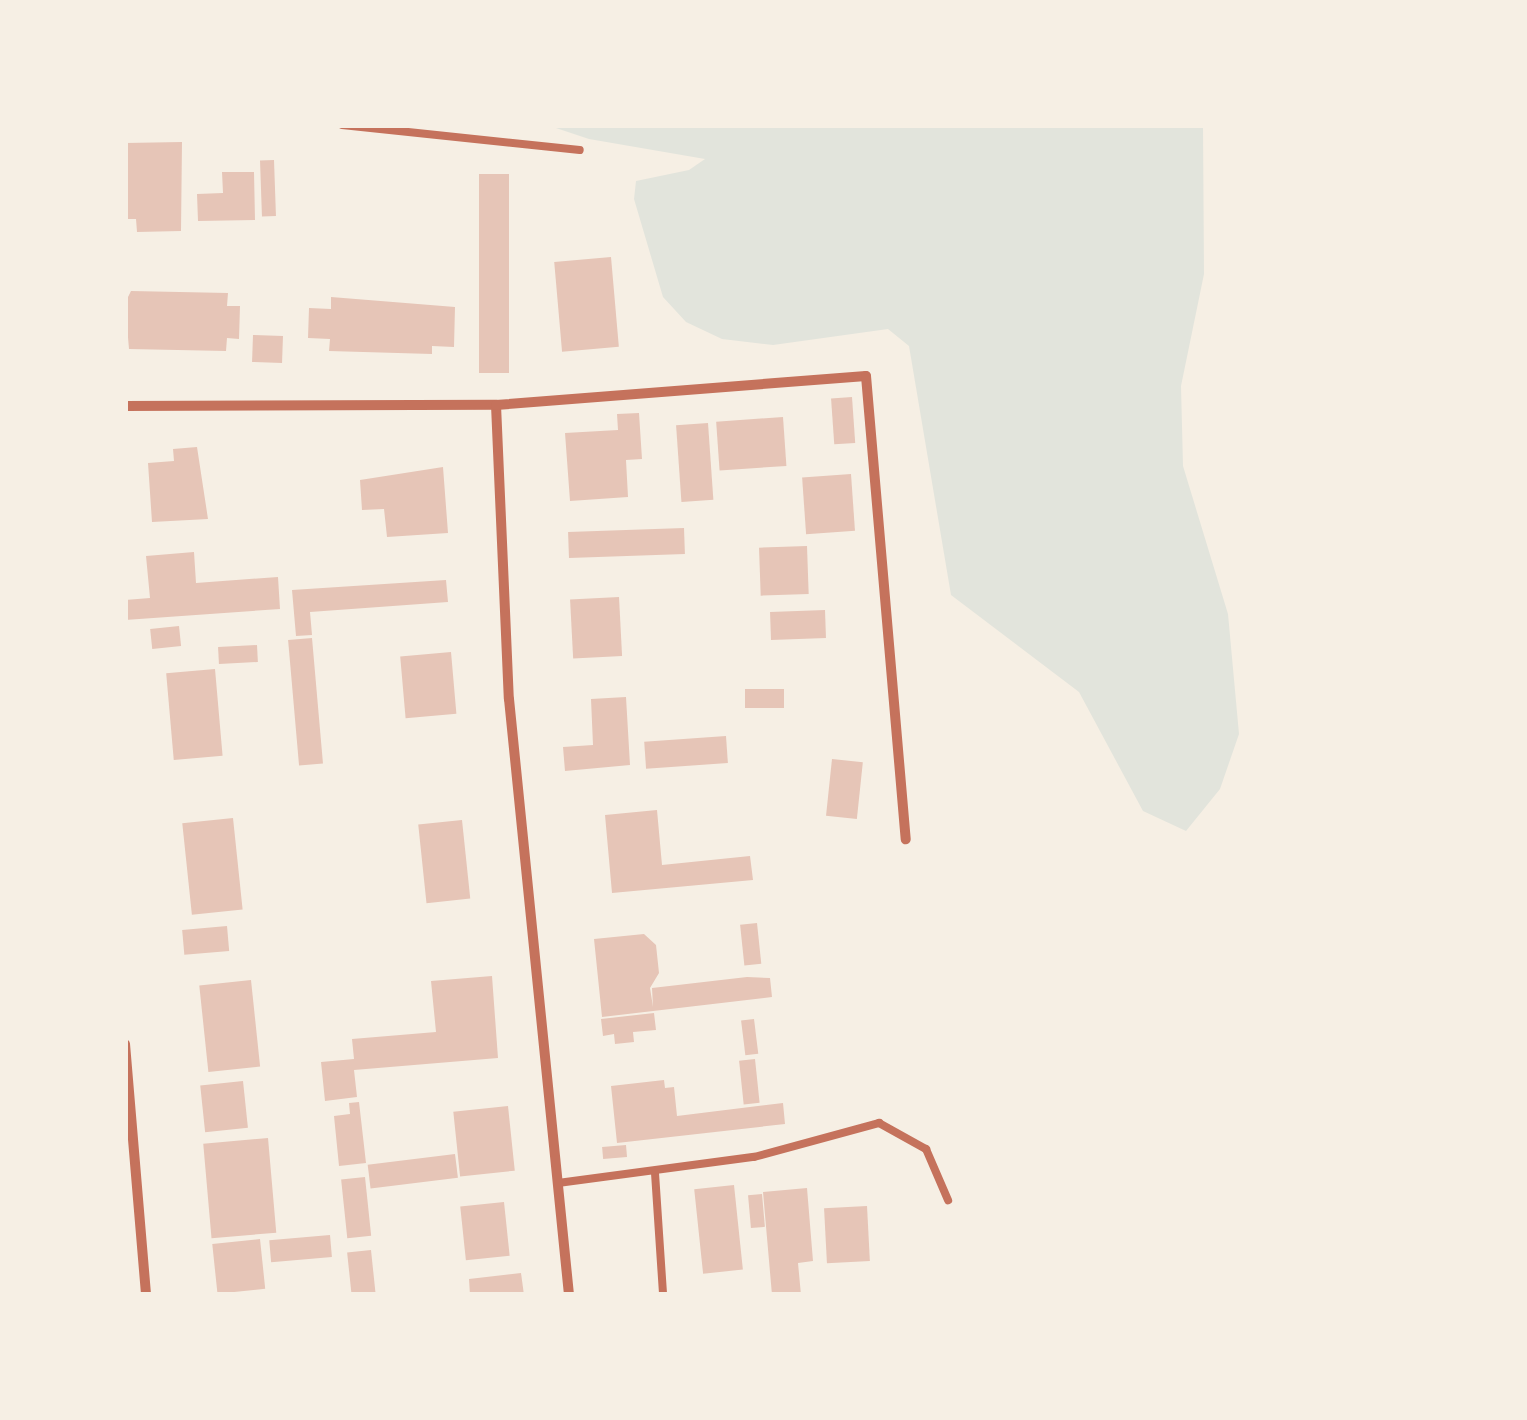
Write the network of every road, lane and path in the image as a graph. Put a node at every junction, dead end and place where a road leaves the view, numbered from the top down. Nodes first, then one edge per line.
1 (342, 125) edge
2 (580, 150) dead end
3 (496, 405) junction
4 (125, 406) edge
5 (906, 839) dead end
6 (125, 1044) edge
7 (655, 1173) junction
8 (558, 1183) junction
9 (948, 1200) dead end
10 (146, 1295) edge
11 (569, 1295) edge
12 (663, 1295) edge

1 - 2 lane
3 - 4 street
3 - 5 street
3 - 8 street
6 - 10 street
7 - 8 lane
7 - 9 lane
7 - 12 lane
8 - 11 street

